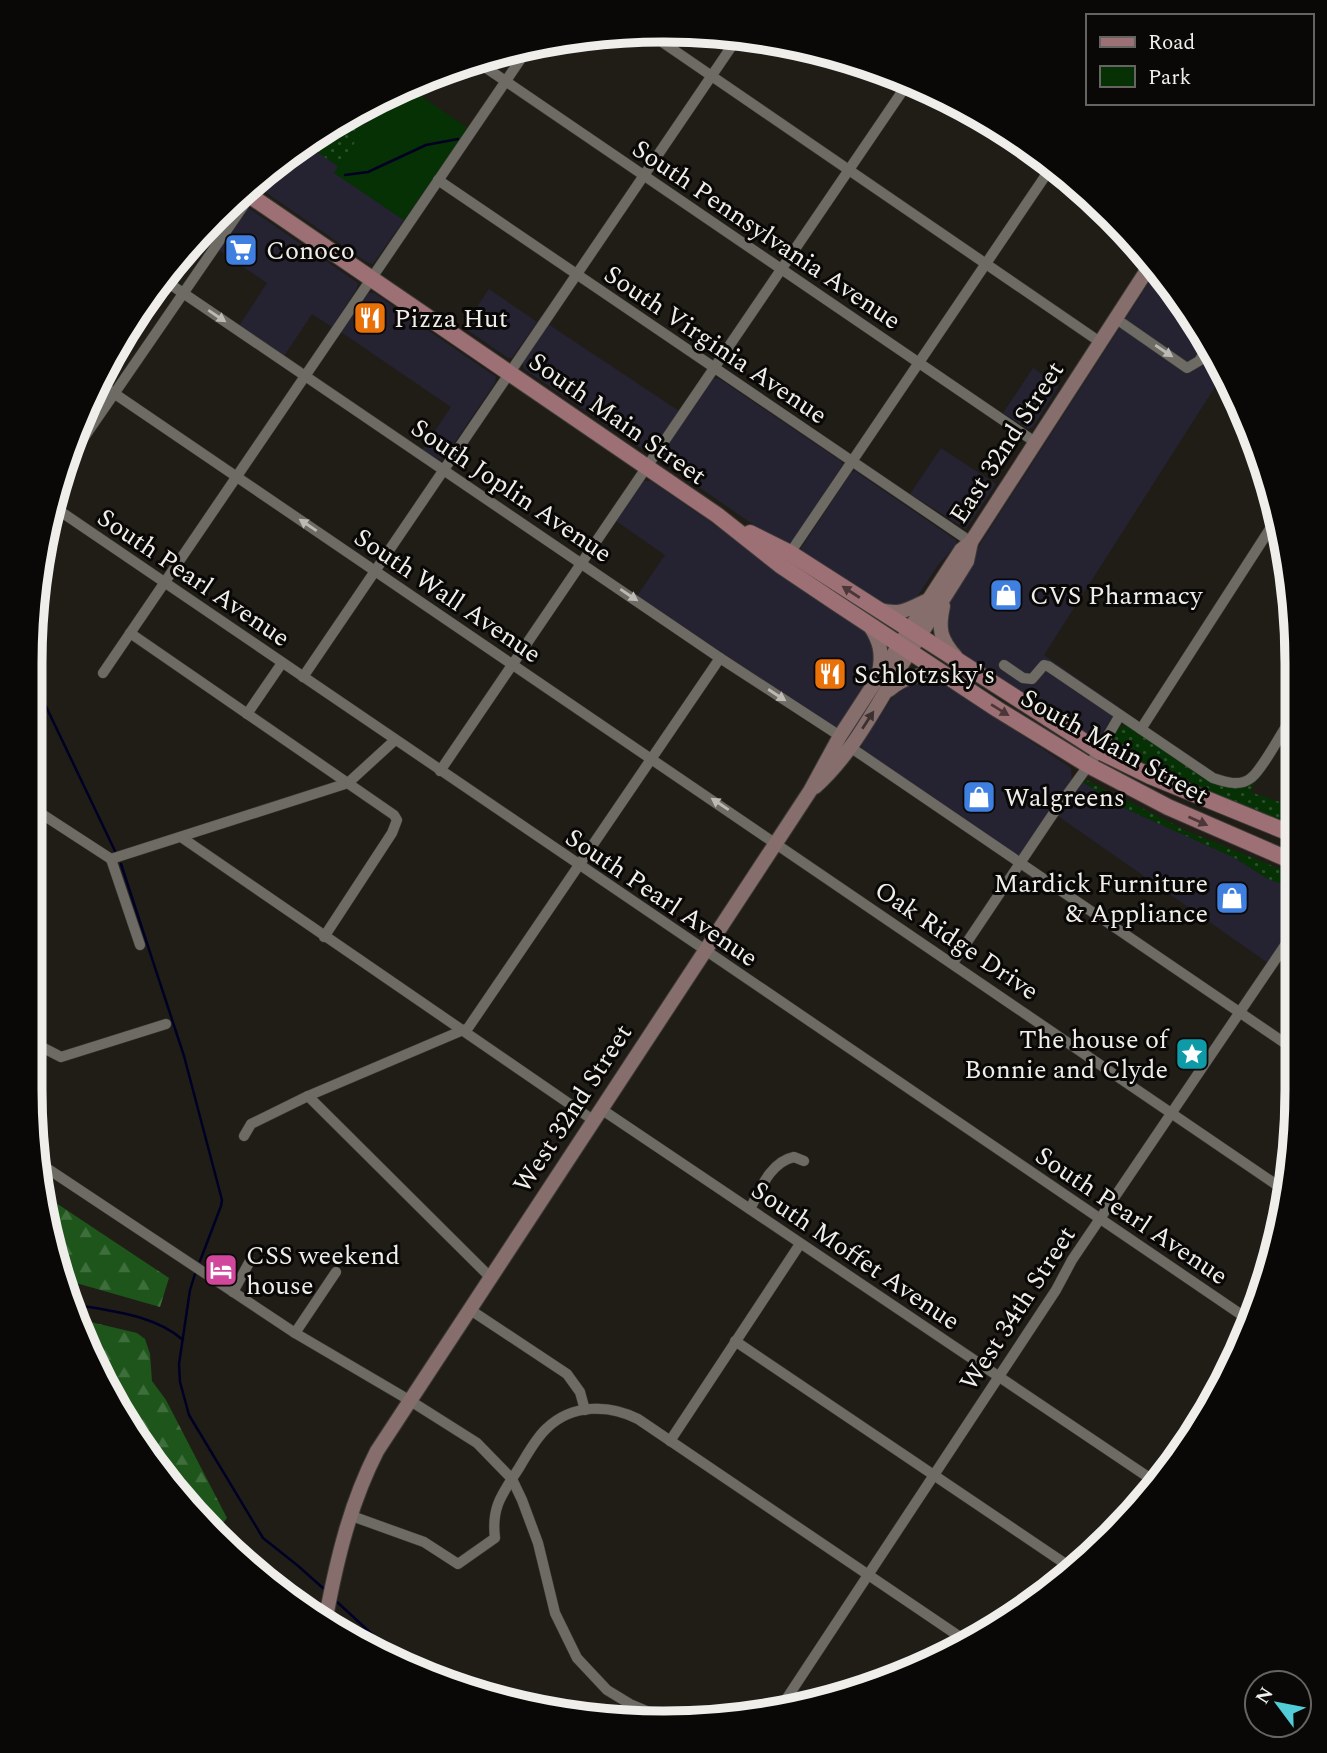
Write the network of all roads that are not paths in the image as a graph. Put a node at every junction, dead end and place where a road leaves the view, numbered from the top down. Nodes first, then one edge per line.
1 (661, 42) edge
2 (732, 46) edge
3 (521, 59) edge
4 (486, 68) edge
5 (711, 76) junction
6 (506, 82) junction
7 (903, 90) edge
8 (849, 171) junction
9 (1047, 174) edge
10 (644, 175) junction
11 (438, 180) junction
12 (254, 196) edge
13 (242, 207) edge
14 (986, 264) junction
15 (781, 268) junction
16 (1146, 272) edge
17 (576, 274) junction
18 (371, 278) junction
19 (170, 284) edge
20 (183, 293) junction
21 (1115, 318) junction
22 (1100, 342) junction
23 (1203, 355) edge
24 (919, 363) junction
25 (714, 367) junction
26 (510, 373) junction
27 (305, 376) junction
28 (107, 388) edge
29 (114, 393) junction
30 (86, 434) edge
31 (1035, 442) junction
32 (852, 462) junction
33 (646, 467) junction
34 (444, 470) junction
35 (236, 476) junction
36 (61, 512) edge
37 (717, 515) junction
38 (1270, 529) edge
39 (971, 542) junction
40 (790, 553) junction
41 (582, 563) junction
42 (376, 571) junction
43 (164, 582) junction
44 (945, 596) junction
45 (928, 600) junction
46 (878, 610) junction
47 (869, 624) junction
48 (130, 633) junction
49 (914, 633) junction
50 (905, 648) junction
51 (720, 658) junction
52 (959, 661) junction
53 (282, 663) junction
54 (513, 664) junction
55 (1004, 666) dead end
56 (103, 673) dead end
57 (943, 673) junction
58 (303, 677) junction
59 (878, 677) junction
60 (883, 696) junction
61 (247, 714) junction
62 (1120, 715) junction
63 (1285, 728) edge
64 (1141, 729) junction
65 (395, 740) junction
66 (845, 741) junction
67 (1099, 751) junction
68 (651, 758) junction
69 (1088, 765) junction
70 (440, 771) junction
71 (348, 783) junction
72 (42, 814) edge
73 (1285, 831) edge
74 (181, 837) junction
75 (776, 842) junction
76 (1285, 858) edge
77 (111, 859) junction
78 (1021, 862) junction
79 (578, 865) junction
80 (324, 937) junction
81 (139, 945) dead end
82 (1285, 947) edge
83 (705, 951) junction
84 (953, 963) junction
85 (1239, 1013) junction
86 (166, 1024) dead end
87 (462, 1031) junction
88 (1285, 1043) edge
89 (42, 1047) edge
90 (308, 1096) junction
91 (1171, 1113) junction
92 (597, 1114) junction
93 (244, 1136) dead end
94 (804, 1161) dead end
95 (47, 1167) edge
96 (1277, 1186) edge
97 (750, 1209) junction
98 (1099, 1219) junction
99 (800, 1244) junction
100 (250, 1261) dead end
101 (335, 1272) dead end
102 (490, 1277) junction
103 (233, 1292) junction
104 (469, 1309) junction
105 (1242, 1315) edge
106 (295, 1334) junction
107 (735, 1341) junction
108 (999, 1377) junction
109 (409, 1400) junction
110 (585, 1410) junction
111 (670, 1441) junction
112 (933, 1475) junction
113 (1149, 1478) edge
114 (512, 1479) junction
115 (349, 1515) junction
116 (1065, 1564) edge
117 (868, 1576) junction
118 (327, 1612) edge
119 (959, 1636) edge
120 (787, 1699) edge
121 (646, 1711) edge

1 - 5 street
2 - 5 street
3 - 6 street
4 - 6 street, South Pennsylvania Avenue
5 - 8 street
5 - 10 street
6 - 10 street, South Pennsylvania Avenue
6 - 11 street
7 - 8 street
8 - 14 street
8 - 15 street
9 - 14 street
10 - 15 street, South Pennsylvania Avenue
10 - 17 street
11 - 17 street, South Virginia Avenue
11 - 18 street
12 - 18 main road, South Main Street
13 - 20 street
14 - 22 street
14 - 24 street
15 - 24 street, South Pennsylvania Avenue
15 - 25 street
16 - 21 main road, East 32nd Street
17 - 25 street, South Virginia Avenue
17 - 26 street
18 - 26 main road, South Main Street
18 - 27 street
19 - 20 street, South Joplin Avenue
20 -> 27 street, South Joplin Avenue
20 - 29 street
21 - 22 main road, East 32nd Street
21 -> 23 street
22 - 31 main road, East 32nd Street
24 - 31 street, South Pennsylvania Avenue
24 - 32 street
25 - 32 street, South Virginia Avenue
25 - 33 street
26 - 33 main road, South Main Street
26 - 34 street
27 - 34 street, South Joplin Avenue
27 - 35 street
28 - 29 street, South Wall Avenue
29 - 30 street
29 - 35 street, South Wall Avenue
31 - 39 main road, East 32nd Street
32 - 39 street, South Virginia Avenue
32 - 40 street
33 - 37 main road, South Main Street
33 - 41 street
34 - 41 street, South Joplin Avenue
34 - 42 street
42 -> 35 street, South Wall Avenue
35 - 43 street
36 - 43 street, South Pearl Avenue
37 - 40 main road, South Main Street
37 - 47 main road, South Main Street
38 - 64 street
39 - 44 main road
39 - 45 main road, East 32nd Street
46 -> 40 main road, South Main Street
41 -> 51 street, South Joplin Avenue
41 - 54 street
42 - 54 street, South Wall Avenue
42 - 58 street
43 - 48 street
43 - 53 street, South Pearl Avenue
44 - 49 main road
44 - 52 main road
45 - 46 main road
45 - 49 main road, East 32nd Street
46 - 49 main road, South Main Street
47 - 50 main road, South Main Street
47 - 59 main road
48 - 56 street
48 - 61 street
49 - 50 main road
49 - 52 main road, South Main Street
50 - 57 main road, South Main Street
50 - 59 main road, West 32nd Street
50 - 60 main road
51 -> 66 street, South Joplin Avenue
51 - 68 street
52 - 67 main road, South Main Street
53 - 58 street, South Pearl Avenue
53 - 61 street
54 - 68 street, South Wall Avenue
54 - 70 street
55 - 62 street
57 - 60 main road
57 -> 69 main road, South Main Street
58 - 65 street, South Pearl Avenue
59 - 66 main road, West 32nd Street
66 -> 60 main road
61 - 71 street
62 - 64 street
62 - 67 street
63 - 64 street
65 - 70 street, South Pearl Avenue
65 - 71 street
66 - 75 main road, West 32nd Street
66 - 78 street, South Joplin Avenue
67 - 69 street
67 - 73 main road, South Main Street
75 -> 68 street, South Wall Avenue
68 - 79 street
69 -> 76 main road, South Main Street
69 - 78 street
70 - 79 street, South Pearl Avenue
71 - 74 street
71 - 80 street
72 - 77 street
74 - 77 street
74 - 80 street, South Moffet Avenue
75 - 83 main road, West 32nd Street
75 - 84 street, Oak Ridge Drive
77 - 81 street
78 - 84 street
78 - 85 street, South Joplin Avenue
79 - 83 street, South Pearl Avenue
79 - 87 street
80 - 87 street, South Moffet Avenue
82 - 85 street, West 34th Street
83 - 92 main road, West 32nd Street
83 - 98 street, South Pearl Avenue
84 - 91 street, Oak Ridge Drive
85 - 88 street, South Joplin Avenue
85 - 91 street, West 34th Street
86 - 89 street
87 - 90 street
87 - 92 street, South Moffet Avenue
90 - 93 street
90 - 102 street
91 - 96 street, Oak Ridge Drive
91 - 98 street, West 34th Street
92 - 97 street, South Moffet Avenue
92 - 102 main road, West 32nd Street
94 - 97 street
95 - 103 street
97 - 99 street, South Moffet Avenue
98 - 105 street, South Pearl Avenue
98 - 108 street, West 34th Street
99 - 107 street
99 - 108 street, South Moffet Avenue
100 - 103 street
101 - 106 street
102 - 104 main road, West 32nd Street
103 - 106 street
104 - 109 main road, West 32nd Street
104 - 110 street
106 - 109 street
107 - 111 street
107 - 112 street
108 - 112 street, West 34th Street
108 - 113 street, South Moffet Avenue
109 - 114 street
109 - 115 main road, West 32nd Street
110 - 111 street
110 - 114 street
111 - 117 street
112 - 116 street
112 - 117 street, West 34th Street
114 - 115 street
114 - 121 street
115 - 118 main road, West 32nd Street
117 - 119 street
117 - 120 street, West 34th Street

